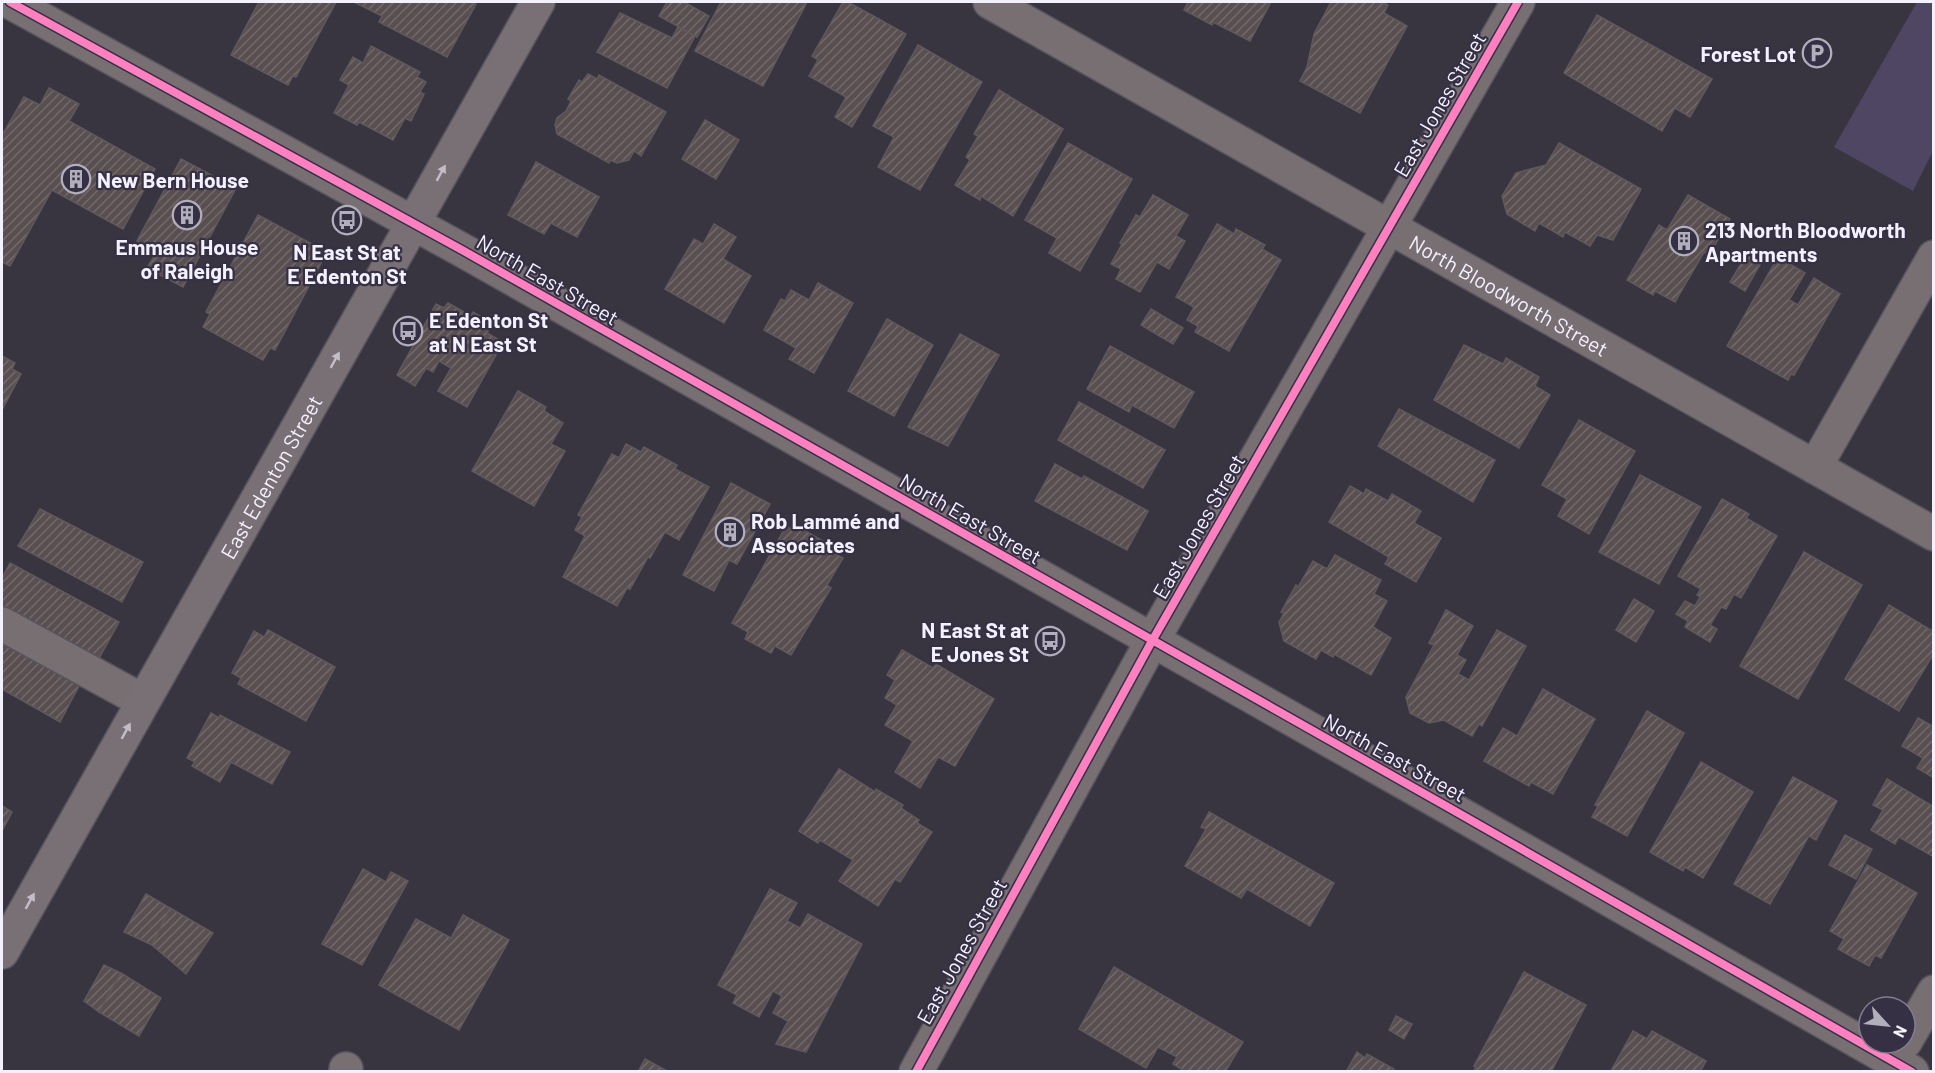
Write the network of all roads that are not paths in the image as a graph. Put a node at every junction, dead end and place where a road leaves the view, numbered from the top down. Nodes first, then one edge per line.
1 (10, 2) edge
2 (538, 2) edge
3 (990, 2) edge
4 (1518, 2) edge
5 (413, 224) junction
6 (1389, 226) junction
7 (1934, 257) edge
8 (1815, 467) junction
9 (1934, 534) edge
10 (2, 624) edge
11 (1152, 641) junction
12 (143, 702) junction
13 (2, 952) edge
14 (1934, 992) edge
15 (1901, 1058) edge
16 (916, 1071) edge

1 - 5 street, North East Street
5 -> 2 main road, East Edenton Street
3 - 6 street, North Bloodworth Street
4 - 6 street, East Jones Street
5 - 11 street, North East Street
12 -> 5 main road, East Edenton Street
6 - 8 street, North Bloodworth Street
6 - 11 street, East Jones Street
7 - 8 street
8 - 9 street, North Bloodworth Street
10 - 12 street
11 - 15 street, North East Street
11 - 16 street, East Jones Street
13 -> 12 main road, East Edenton Street
14 - 15 street

